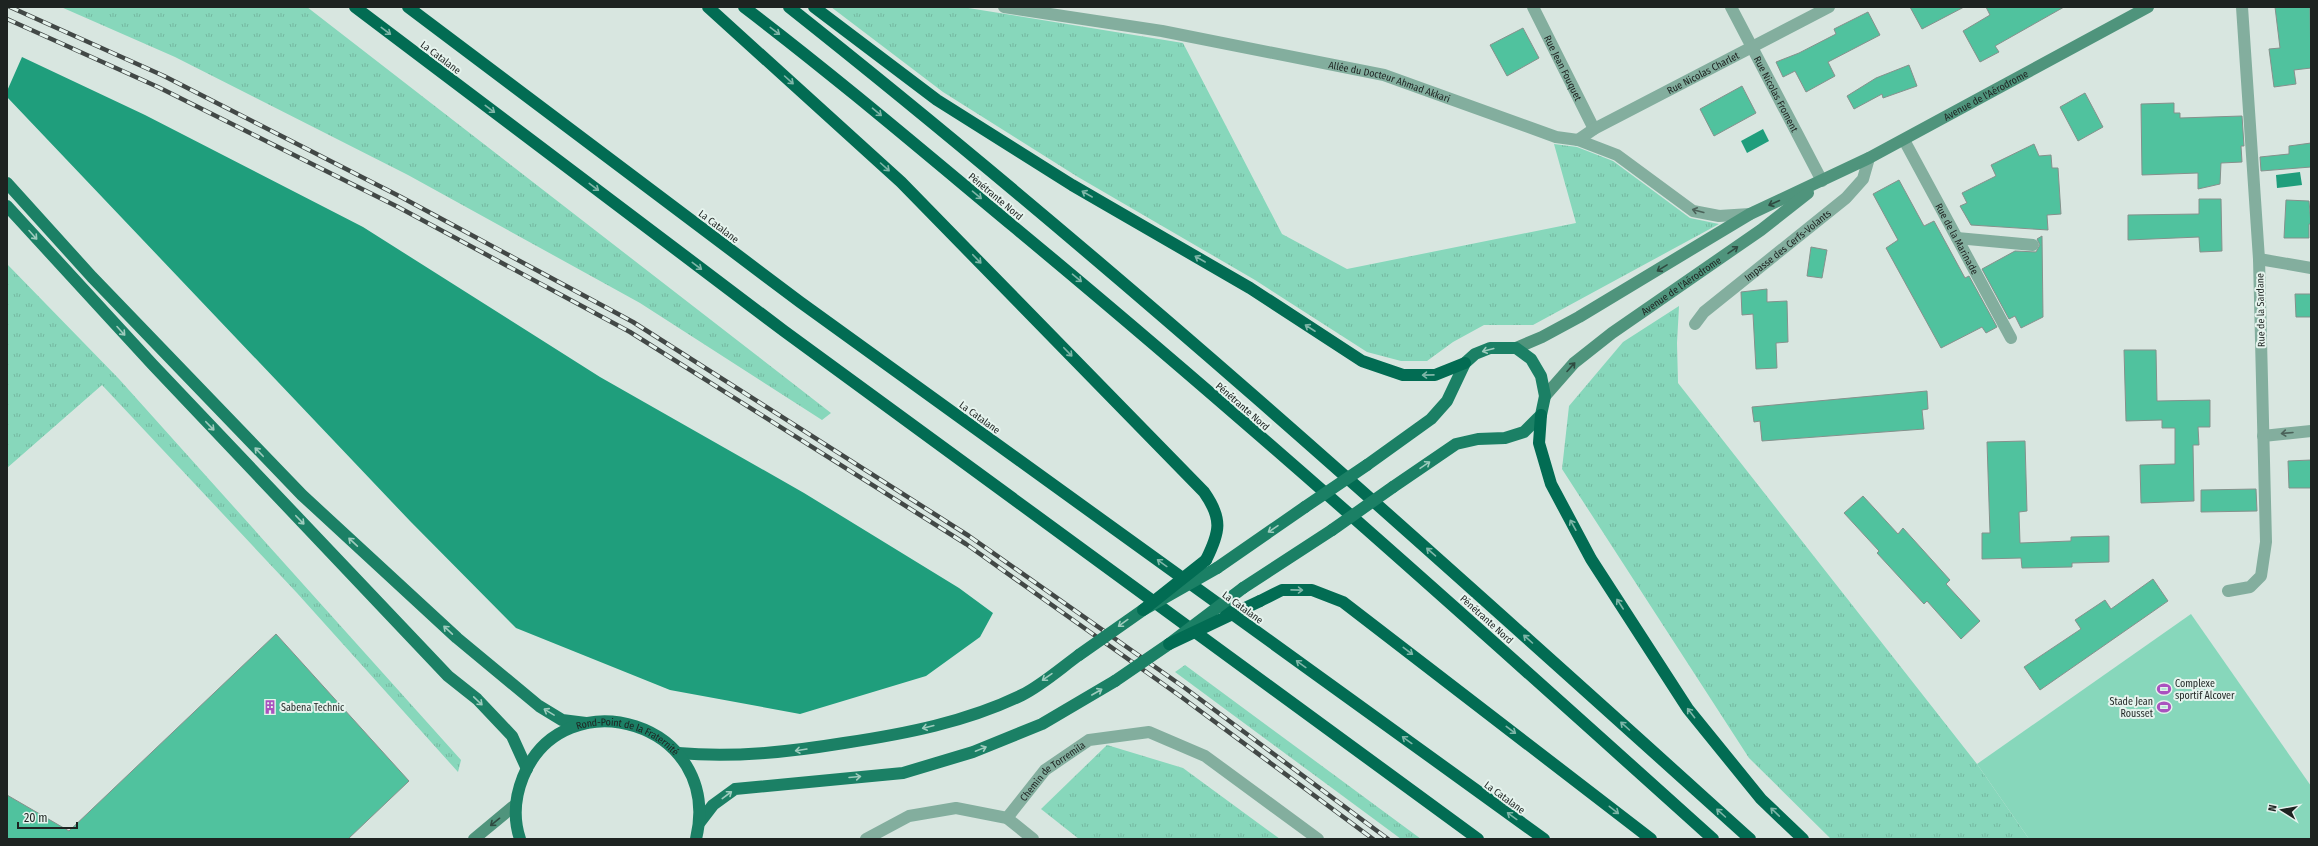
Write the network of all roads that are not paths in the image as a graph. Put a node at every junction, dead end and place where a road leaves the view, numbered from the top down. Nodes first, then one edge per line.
1 (355, 7) edge
2 (408, 7) edge
3 (708, 7) edge
4 (744, 7) edge
5 (788, 7) edge
6 (814, 7) edge
7 (1004, 7) edge
8 (1533, 7) edge
9 (1731, 7) edge
10 (1829, 7) edge
11 (2148, 7) edge
12 (2242, 7) edge
13 (1752, 48) junction
14 (1594, 129) junction
15 (1578, 140) junction
16 (1904, 140) junction
17 (1869, 158) junction
18 (1822, 181) junction
19 (7, 183) edge
20 (7, 206) edge
21 (1750, 214) junction
22 (1957, 238) junction
23 (2033, 246) dead end
24 (2259, 259) junction
25 (2311, 268) edge
26 (1695, 324) dead end
27 (2011, 338) dead end
28 (1516, 348) junction
29 (1465, 363) junction
30 (1545, 396) junction
31 (1541, 415) junction
32 (2311, 431) edge
33 (2263, 436) junction
34 (2228, 591) dead end
35 (1143, 610) junction
36 (1169, 644) junction
37 (586, 723) junction
38 (678, 753) junction
39 (526, 769) junction
40 (516, 806) junction
41 (1007, 818) junction
42 (700, 822) junction
43 (474, 839) edge
44 (520, 839) edge
45 (696, 839) edge
46 (866, 839) edge
47 (1033, 839) edge
48 (1318, 839) edge
49 (1478, 839) edge
50 (1544, 839) edge
51 (1651, 839) edge
52 (1713, 839) edge
53 (1750, 839) edge
54 (1803, 839) edge

1 -> 49 highway, La Catalane
50 -> 2 highway, La Catalane
3 -> 35 highway, bridge
4 -> 52 highway, Pénétrante Nord
53 -> 5 highway, Pénétrante Nord
29 -> 6 highway
7 - 15 street, Allée du Docteur Ahmad Akkari
8 - 14 street, Rue Jean Fouquet
9 - 13 street, Rue Nicolas Froment
10 - 13 street, Rue Nicolas Charlet
11 - 16 main road, Avenue de l'Aérodrome
12 - 24 street, Rue de la Sardane
13 - 14 street, Rue Nicolas Charlet
13 - 18 street, Rue Nicolas Froment
14 - 15 street, Rue Nicolas Charlet
21 -> 15 street, Allée du Docteur Ahmad Akkari
16 - 17 main road, Avenue de l'Aérodrome
16 - 22 street, Rue de la Marinade
17 - 18 main road, Avenue de l'Aérodrome
17 - 26 street, Impasse des Cerfs-Volants
18 -> 21 main road, Avenue de l'Aérodrome
30 -> 18 main road, Avenue de l'Aérodrome
37 -> 19 main road
20 -> 39 main road
21 -> 28 main road, Avenue de l'Aérodrome
22 - 23 street
22 - 27 street, Rue de la Marinade
24 - 25 street
24 - 33 street, Rue de la Sardane
28 -> 29 main road
28 - 30 main road
29 -> 35 main road, bridge
30 - 31 main road
36 -> 31 main road, bridge
54 -> 31 highway
32 -> 33 street
33 - 34 street, Rue de la Sardane
35 -> 38 main road, bridge
42 -> 36 main road, bridge
36 -> 51 highway, bridge
37 - 38 main road, Rond-Point de la Fraternité
37 - 39 main road, Rond-Point de la Fraternité
38 - 42 main road, Rond-Point de la Fraternité
39 - 40 main road, Rond-Point de la Fraternité
40 -> 43 main road
40 - 44 main road, Rond-Point de la Fraternité
41 - 46 street
41 - 47 street
41 - 48 street, Chemin de Torremila
42 - 45 main road, Rond-Point de la Fraternité

